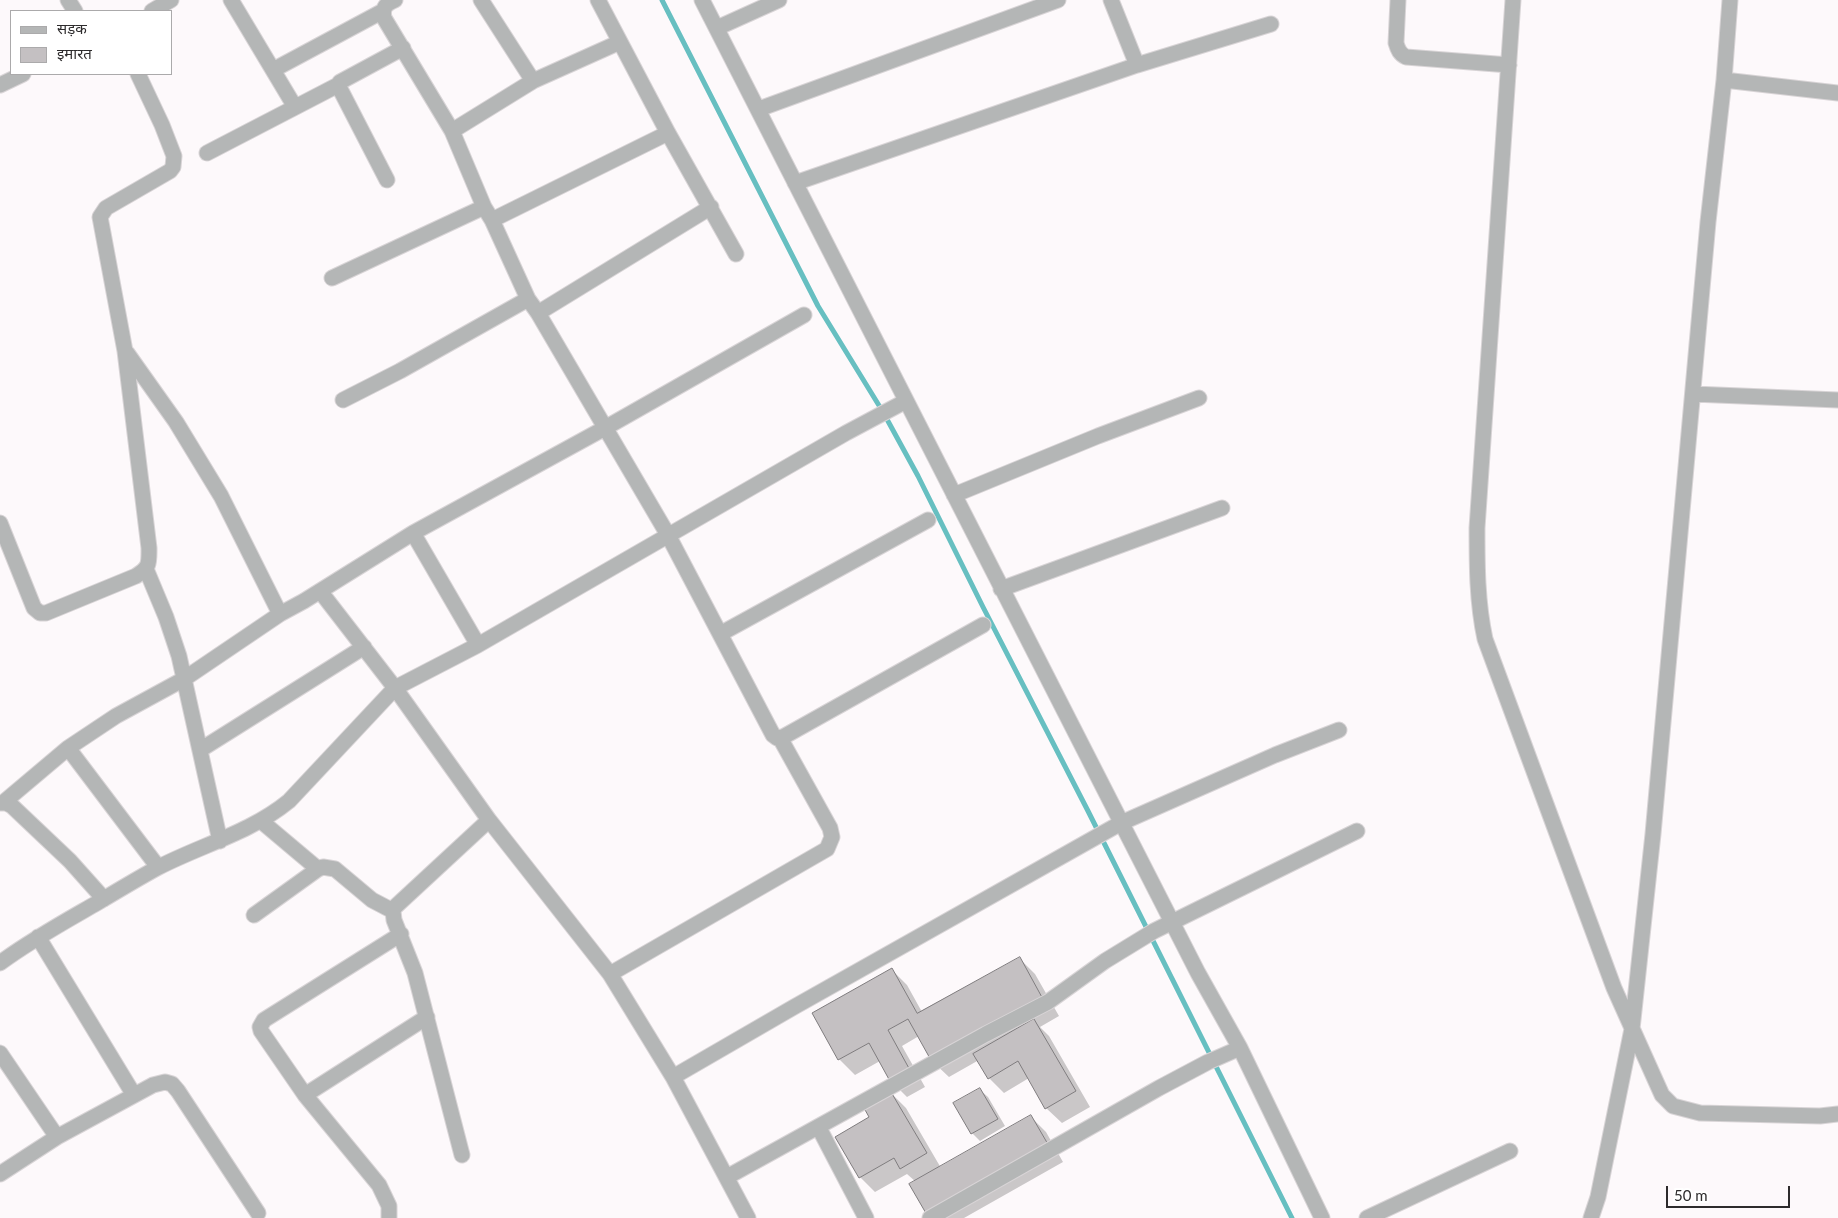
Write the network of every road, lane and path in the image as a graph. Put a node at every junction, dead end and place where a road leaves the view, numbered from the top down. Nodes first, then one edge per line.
1 (171, 0) edge
2 (231, 0) edge
3 (395, 0) edge
4 (481, 0) edge
5 (598, 0) edge
6 (702, 0) edge
7 (779, 0) edge
8 (1058, 0) edge
9 (1111, 0) edge
10 (1398, 0) edge
11 (1514, 0) edge
12 (1730, 0) edge
13 (154, 10) edge
14 (383, 11) junction
15 (1271, 24) dead end
16 (717, 28) junction
17 (620, 42) junction
18 (402, 48) junction
19 (1509, 65) junction
20 (1137, 66) junction
21 (273, 70) junction
22 (21, 75) edge
23 (138, 75) edge
24 (1724, 80) junction
25 (533, 81) junction
26 (0, 85) edge
27 (338, 85) junction
28 (1838, 93) edge
29 (294, 106) junction
30 (759, 109) junction
31 (452, 132) junction
32 (668, 133) junction
33 (207, 152) dead end
34 (388, 180) dead end
35 (795, 183) junction
36 (484, 207) junction
37 (712, 207) junction
38 (492, 220) junction
39 (736, 254) dead end
40 (332, 278) dead end
41 (528, 299) junction
42 (538, 313) junction
43 (804, 315) dead end
44 (125, 351) junction
45 (1693, 394) junction
46 (1199, 398) dead end
47 (343, 400) dead end
48 (1838, 400) edge
49 (901, 404) junction
50 (605, 428) junction
51 (954, 495) junction
52 (1222, 508) dead end
53 (928, 520) dead end
54 (0, 524) edge
55 (413, 533) junction
56 (668, 535) junction
57 (146, 569) junction
58 (1001, 589) junction
59 (320, 591) junction
60 (280, 614) junction
61 (983, 625) dead end
62 (720, 634) junction
63 (478, 645) junction
64 (364, 647) junction
65 (184, 679) junction
66 (396, 688) junction
67 (1339, 730) dead end
68 (780, 738) junction
69 (68, 748) junction
70 (200, 750) junction
71 (2, 803) edge
72 (489, 820) junction
73 (262, 821) junction
74 (1109, 830) junction
75 (1358, 831) dead end
76 (220, 841) junction
77 (158, 867) junction
78 (318, 868) junction
79 (104, 899) junction
80 (393, 911) junction
81 (254, 915) dead end
82 (1171, 921) junction
83 (401, 934) junction
84 (38, 937) junction
85 (0, 963) edge
86 (610, 974) junction
87 (427, 1018) junction
88 (1632, 1029) junction
89 (1240, 1048) junction
90 (0, 1053) edge
91 (673, 1077) junction
92 (134, 1095) junction
93 (304, 1095) junction
94 (1838, 1114) edge
95 (819, 1128) junction
96 (57, 1137) junction
97 (1510, 1150) dead end
98 (462, 1155) dead end
99 (0, 1174) edge
100 (726, 1177) junction
101 (258, 1213) dead end
102 (389, 1218) edge
103 (748, 1218) edge
104 (866, 1218) edge
105 (930, 1218) edge
106 (1322, 1218) edge
107 (1367, 1218) edge
108 (1591, 1218) edge

1 - 13 street
2 - 21 street
3 - 14 street
4 - 25 street
5 - 17 street
6 - 16 street
7 - 16 street
8 - 30 street
9 - 20 street
10 - 19 street
11 - 19 street
12 - 24 street
14 - 18 street
14 - 21 street
15 - 20 street
16 - 30 street
17 - 25 street
17 - 32 street
18 - 27 street
18 - 31 street
19 - 88 street
20 - 35 street
21 - 29 street
22 - 26 street
23 - 44 street
24 - 28 street
24 - 45 street
25 - 31 street
27 - 29 street
27 - 34 street
29 - 33 street
30 - 35 street
31 - 36 street
32 - 37 street
32 - 38 street
35 - 49 street
36 - 38 street
36 - 40 street
37 - 39 street
37 - 42 street
38 - 41 street
41 - 42 street
41 - 47 street
42 - 50 street
43 - 50 street
44 - 57 street
44 - 60 street
45 - 48 street
45 - 88 street
46 - 51 street
49 - 51 street
49 - 56 street
50 - 55 street
50 - 56 street
51 - 58 street
52 - 58 street
53 - 62 street
54 - 57 street
55 - 59 street
55 - 63 street
56 - 62 street
56 - 63 street
57 - 65 street
58 - 74 street
59 - 60 street
59 - 64 street
60 - 65 street
61 - 68 street
62 - 68 street
63 - 66 street
64 - 66 street
64 - 70 street
65 - 69 street
65 - 70 street
66 - 72 street
66 - 73 street
67 - 74 street
68 - 86 street
69 - 71 street
69 - 77 street
70 - 76 street
71 - 79 street
72 - 80 street
72 - 86 street
73 - 76 street
73 - 78 street
74 - 82 street
74 - 91 street
75 - 82 street
76 - 77 street
77 - 79 street
78 - 80 street
78 - 81 street
79 - 84 street
80 - 83 street
82 - 89 street
82 - 95 street
83 - 87 street
83 - 93 street
84 - 85 street
84 - 92 street
86 - 91 street
87 - 93 street
87 - 98 street
88 - 94 street
88 - 108 street
89 - 105 street
89 - 106 street
90 - 96 street
91 - 100 street
92 - 96 street
92 - 101 street
93 - 102 street
95 - 100 street
95 - 104 street
96 - 99 street
97 - 107 street
100 - 103 street

